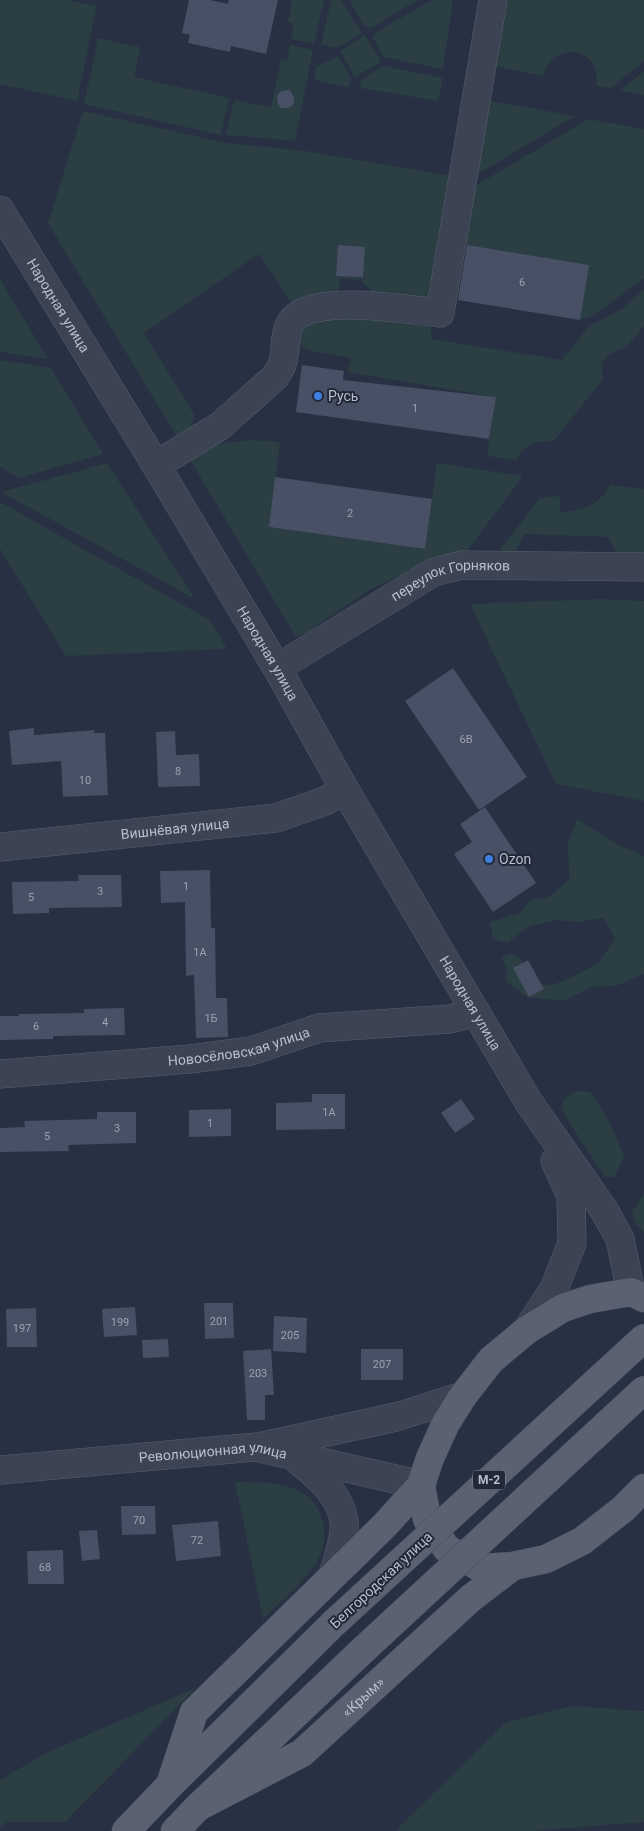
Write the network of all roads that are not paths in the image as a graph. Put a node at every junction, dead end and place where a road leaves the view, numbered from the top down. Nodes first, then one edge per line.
1 (493, 0) edge
2 (0, 210) edge
3 (156, 464) junction
4 (644, 567) edge
5 (277, 668) junction
6 (345, 790) junction
7 (0, 847) edge
8 (476, 1012) junction
9 (0, 1074) edge
10 (528, 1100) junction
11 (632, 1242) edge
12 (640, 1291) edge
13 (526, 1330) junction
14 (644, 1338) edge
15 (644, 1390) edge
16 (463, 1396) junction
17 (256, 1447) junction
18 (292, 1456) junction
19 (0, 1470) edge
20 (421, 1486) junction
21 (644, 1488) edge
22 (513, 1566) junction
23 (333, 1575) junction
24 (170, 1785) junction
25 (198, 1807) junction
26 (127, 1830) edge
27 (175, 1831) edge

1 - 3 street
2 - 3 street, Народная улица
3 - 5 street, Народная улица
4 - 5 street, переулок Горняков
5 - 6 street, Народная улица
6 - 7 street, Вишнёвая улица
6 - 8 street, Народная улица
8 - 9 street, Новосёловская улица
8 - 10 street, Народная улица
10 - 11 street
10 - 13 street
11 - 12 street
12 - 13 main road
13 - 16 main road
14 - 24 main road, Белгородская улица / М-2, bridge
15 - 25 main road, bridge
16 - 17 street
16 - 20 main road
17 - 18 street, Революционная улица
17 - 19 street, Революционная улица
18 - 20 street, Революционная улица
18 - 23 street
20 - 22 main road
20 - 23 main road
21 - 22 main road
22 - 25 main road, «Крым»
23 - 24 main road
24 - 26 main road, Белгородская улица
25 - 27 main road

